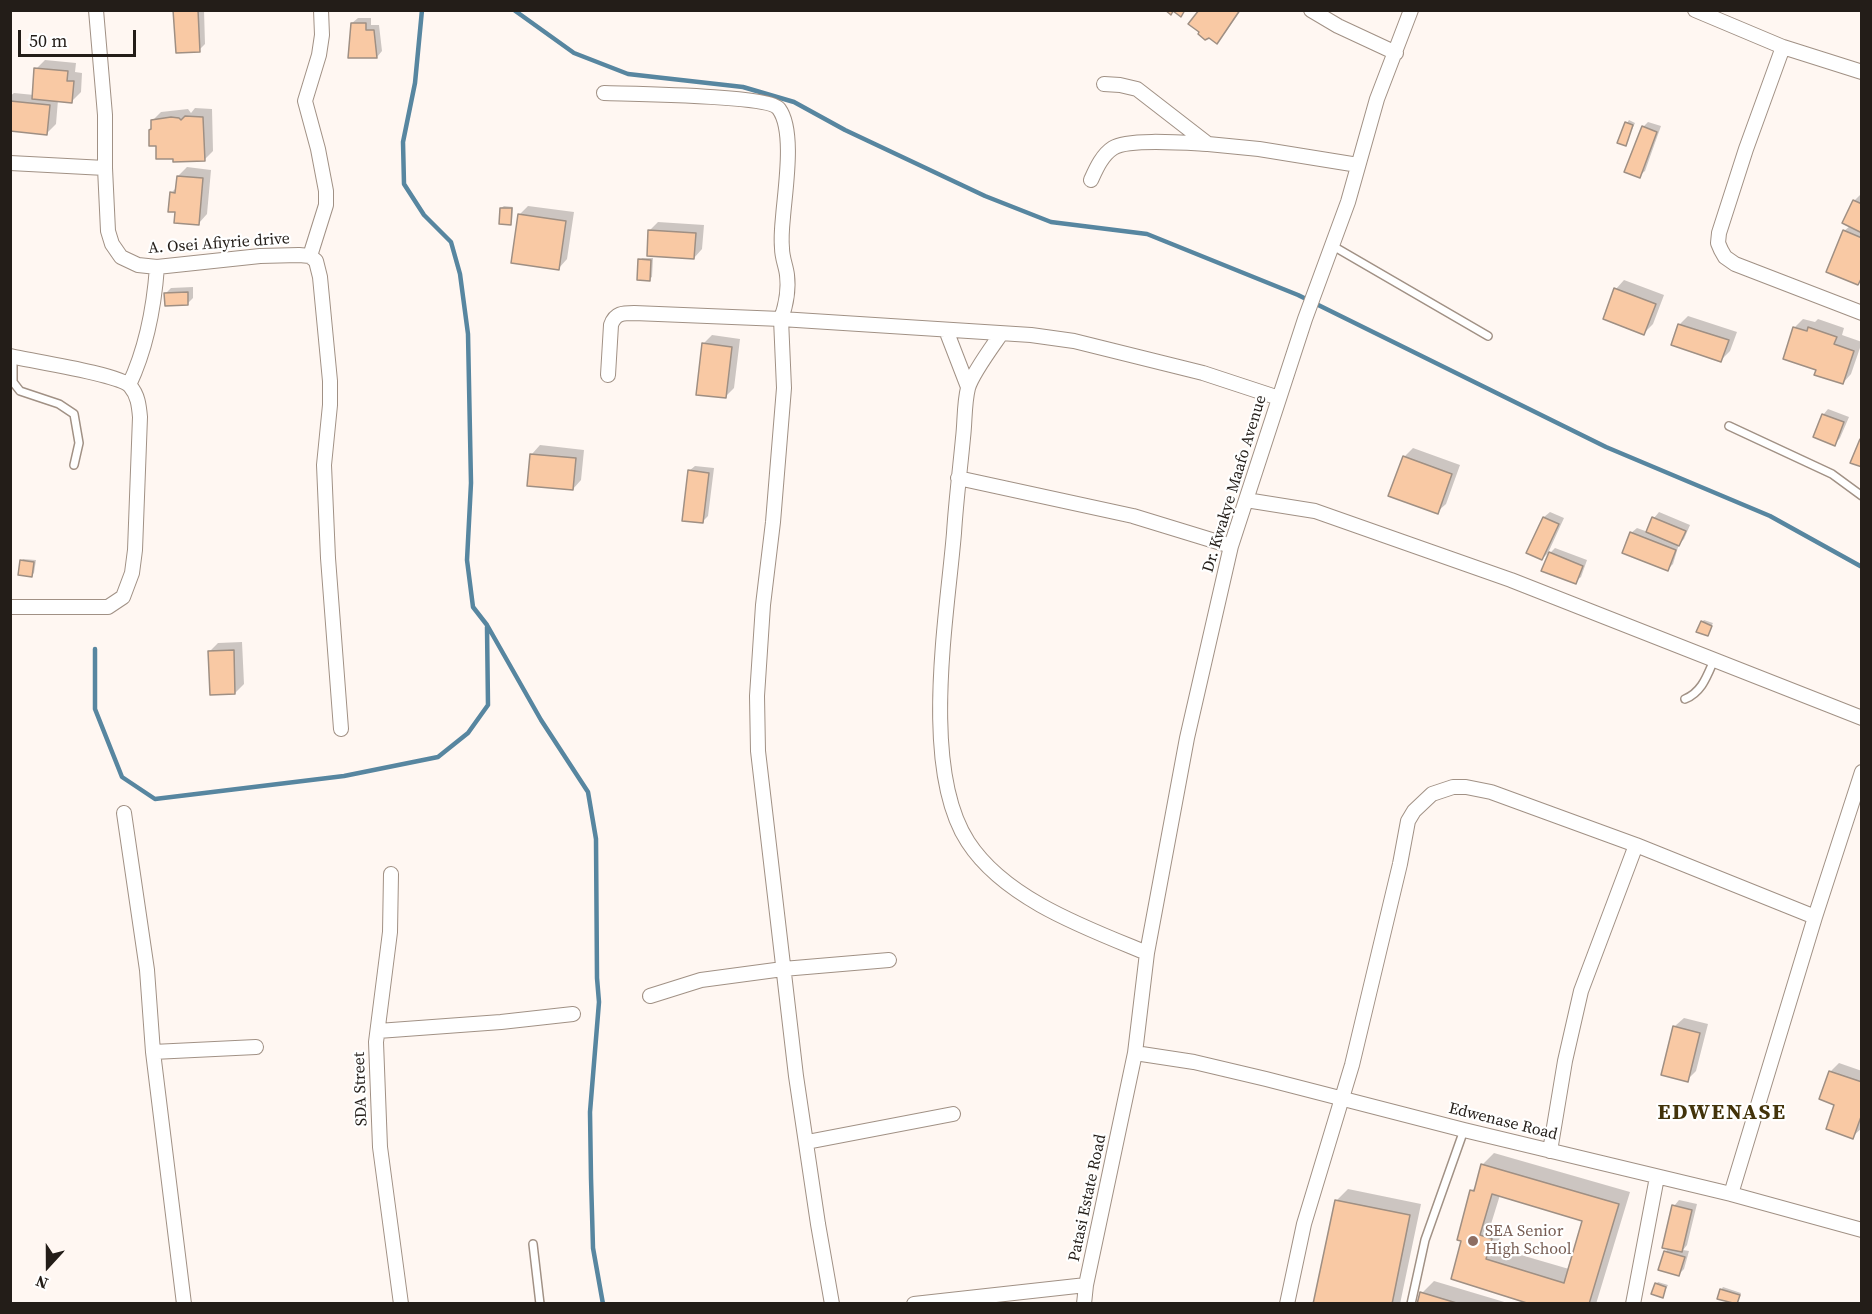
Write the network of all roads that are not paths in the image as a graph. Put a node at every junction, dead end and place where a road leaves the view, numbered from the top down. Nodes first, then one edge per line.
1 (96, 10) edge
2 (321, 10) edge
3 (1311, 10) edge
4 (1411, 10) edge
5 (1695, 10) edge
6 (1783, 47) junction
7 (1396, 53) junction
8 (1862, 72) edge
9 (1104, 84) dead end
10 (604, 93) dead end
11 (1208, 144) junction
12 (10, 163) edge
13 (1358, 165) junction
14 (105, 168) junction
15 (1091, 180) dead end
16 (1333, 246) junction
17 (310, 256) junction
18 (157, 267) junction
19 (1862, 313) edge
20 (781, 320) junction
21 (946, 330) junction
22 (1001, 334) junction
23 (1488, 336) dead end
24 (12, 357) edge
25 (608, 375) dead end
26 (129, 385) junction
27 (968, 387) junction
28 (1279, 398) junction
29 (1729, 426) dead end
30 (74, 465) dead end
31 (958, 478) junction
32 (1862, 496) edge
33 (1246, 501) junction
34 (1231, 546) junction
35 (10, 607) edge
36 (1714, 660) junction
37 (1684, 699) dead end
38 (1862, 718) edge
39 (341, 729) dead end
40 (1862, 772) edge
41 (124, 813) dead end
42 (1636, 845) junction
43 (391, 873) dead end
44 (1815, 917) junction
45 (1147, 952) junction
46 (889, 960) dead end
47 (783, 969) junction
48 (650, 996) dead end
49 (573, 1014) dead end
50 (378, 1030) junction
51 (256, 1047) dead end
52 (153, 1052) junction
53 (1134, 1053) junction
54 (1342, 1098) junction
55 (953, 1114) dead end
56 (1464, 1130) junction
57 (807, 1142) junction
58 (1550, 1151) junction
59 (1657, 1177) junction
60 (1731, 1194) junction
61 (1862, 1230) edge
62 (533, 1244) dead end
63 (1086, 1285) junction
64 (184, 1304) edge
65 (401, 1304) edge
66 (540, 1304) edge
67 (832, 1304) edge
68 (914, 1304) edge
69 (1084, 1304) edge
70 (1287, 1304) edge
71 (1411, 1304) edge
72 (1633, 1304) edge

1 - 14 street, A. Osei Afiyrie drive
2 - 17 street
3 - 7 street
4 - 7 street, Dr. Kwakye Maafo Avenue
5 - 6 street
6 - 8 street
6 - 19 street
7 - 13 street, Dr. Kwakye Maafo Avenue
9 - 11 street
10 - 20 street
11 - 13 street
11 - 15 street
12 - 14 street
13 - 16 street, Dr. Kwakye Maafo Avenue
14 - 18 street, A. Osei Afiyrie drive
16 - 23 lane
16 - 28 street, Dr. Kwakye Maafo Avenue
17 - 18 street, A. Osei Afiyrie drive
17 - 39 street, A. Osei Afiyrie drive
18 - 26 street
20 - 21 street
20 - 25 street
20 - 47 street
21 - 22 street
21 - 27 street
22 - 27 street
22 - 28 street
24 - 26 street
24 - 30 lane
26 - 35 street
27 - 31 street
28 - 33 street, Dr. Kwakye Maafo Avenue
29 - 32 lane
31 - 34 street
31 - 45 street
33 - 34 street, Dr. Kwakye Maafo Avenue
33 - 36 street
34 - 45 street, Dr. Kwakye Maafo Avenue
36 - 37 lane
36 - 38 street
40 - 44 street
41 - 52 street
42 - 44 street
42 - 54 street
42 - 58 street
43 - 50 street, SDA Street
44 - 60 street
45 - 53 street, Dr. Kwakye Maafo Avenue
46 - 47 street
47 - 48 street
47 - 57 street
49 - 50 street
50 - 65 street, SDA Street
51 - 52 street
52 - 64 street
53 - 54 street, Edwenase Road
53 - 63 street, Patasi Estate Road
54 - 56 street, Edwenase Road
54 - 70 street
55 - 57 street
56 - 58 street, Edwenase Road
56 - 71 lane
57 - 67 street
58 - 59 street, Edwenase Road
59 - 60 street, Edwenase Road
59 - 72 street
60 - 61 street, Edwenase Road
62 - 66 lane
63 - 68 street, Patasi Estate Road
63 - 69 street

